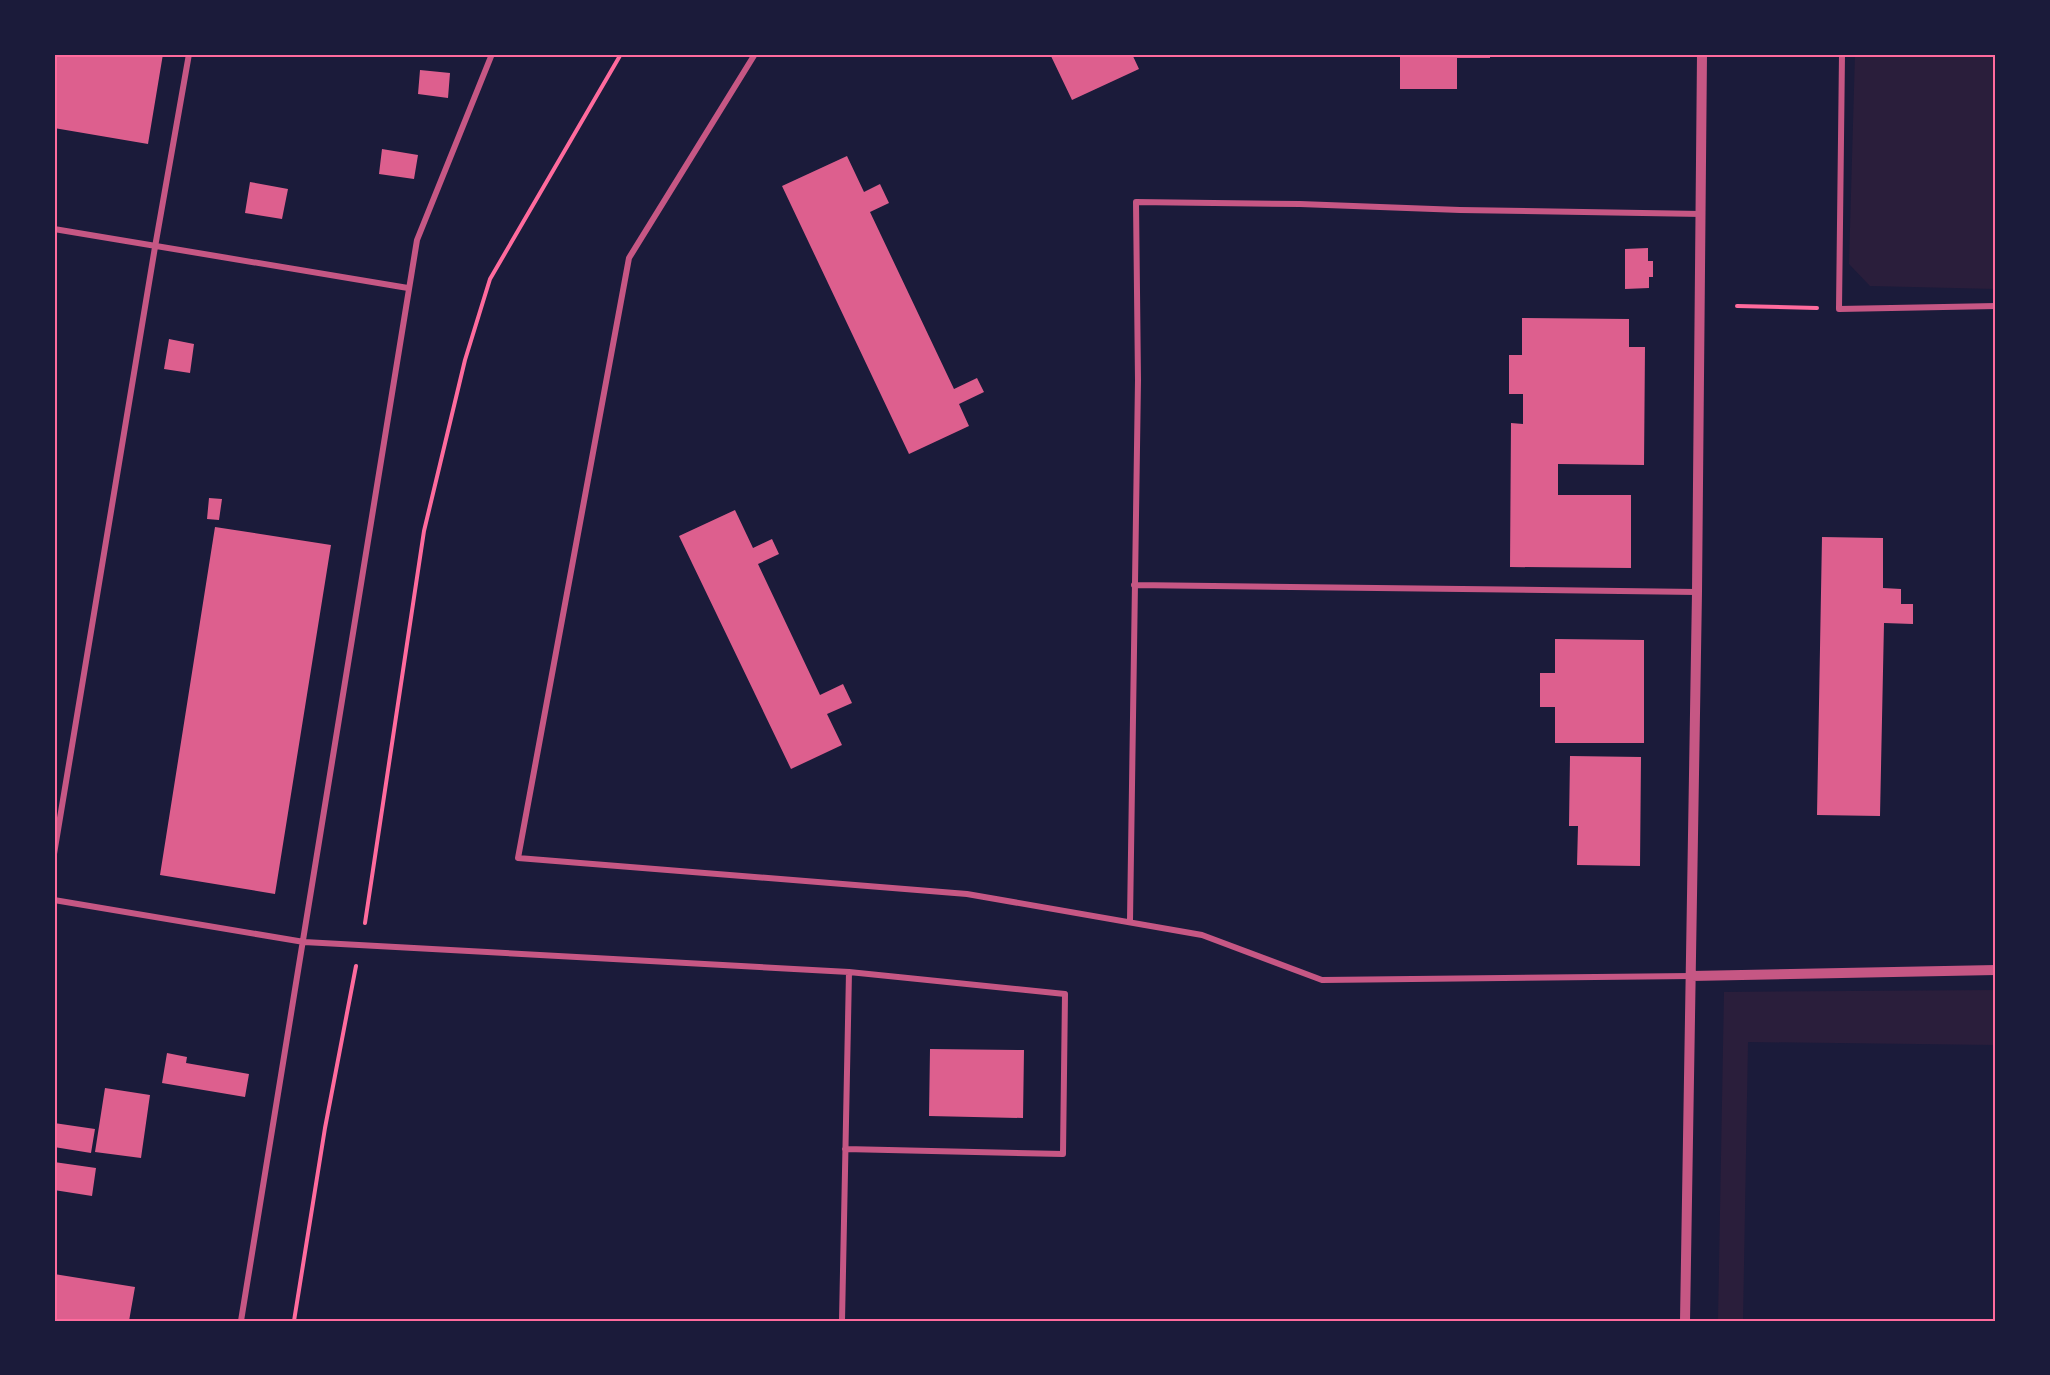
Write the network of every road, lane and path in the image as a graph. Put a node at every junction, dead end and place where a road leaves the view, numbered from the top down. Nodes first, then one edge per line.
1 (189, 54) edge
2 (492, 54) edge
3 (621, 54) edge
4 (755, 54) edge
5 (1702, 54) edge
6 (1842, 54) edge
7 (1702, 214) junction
8 (54, 229) edge
9 (155, 247) junction
10 (408, 288) junction
11 (1737, 306) dead end
12 (1996, 306) edge
13 (1839, 309) junction
14 (1134, 585) junction
15 (1697, 592) junction
16 (54, 854) edge
17 (54, 900) edge
18 (1130, 921) junction
19 (365, 923) dead end
20 (304, 942) junction
21 (356, 966) dead end
22 (1996, 970) edge
23 (849, 972) junction
24 (1691, 976) junction
25 (845, 1149) junction
26 (241, 1321) edge
27 (294, 1321) edge
28 (842, 1321) edge
29 (1685, 1321) edge

1 - 9 street
2 - 10 street
3 - 19 path
4 - 18 street
5 - 7 street
6 - 13 street
7 - 14 street
7 - 15 street
8 - 9 street
9 - 10 street
9 - 16 street
10 - 20 street
11 - 13 path
12 - 13 street
14 - 15 street
14 - 18 street
15 - 24 street
17 - 20 street
18 - 24 street
20 - 23 street
20 - 26 street
21 - 27 path
22 - 24 street
23 - 25 street
23 - 25 street
24 - 29 street
25 - 28 street

